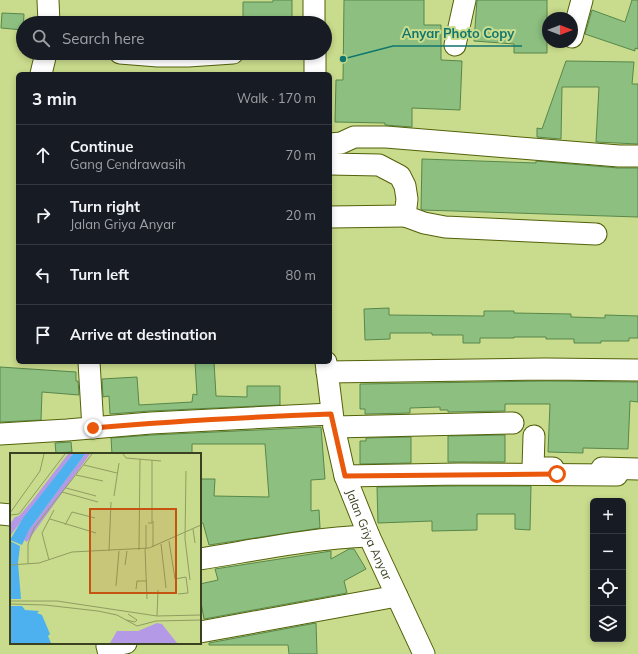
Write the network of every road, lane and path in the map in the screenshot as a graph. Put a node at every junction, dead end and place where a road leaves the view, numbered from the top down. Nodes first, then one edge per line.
1 (48, 0) edge
2 (314, 0) edge
3 (465, 0) edge
4 (582, 0) edge
5 (578, 15) edge
6 (49, 16) edge
7 (314, 16) edge
8 (455, 45) dead end
9 (44, 60) edge
10 (315, 60) edge
11 (41, 72) edge
12 (315, 72) edge
13 (332, 144) edge
14 (638, 156) edge
15 (332, 164) edge
16 (405, 216) junction
17 (332, 217) edge
18 (596, 234) dead end
19 (89, 364) edge
20 (326, 367) edge
21 (638, 370) edge
22 (333, 420) junction
23 (513, 423) dead end
24 (93, 428) junction
25 (0, 434) edge
26 (534, 436) dead end
27 (638, 469) edge
28 (617, 475) dead end
29 (345, 476) junction
30 (0, 514) edge
31 (10, 515) edge
32 (369, 536) junction
33 (201, 559) edge
34 (397, 596) junction
35 (201, 632) edge
36 (120, 644) edge
37 (109, 654) edge
38 (424, 654) edge

1 - 6 street
2 - 7 street
3 - 8 street
4 - 5 street
9 - 11 street
10 - 12 street
13 - 14 street
15 - 16 street
16 - 17 street
16 - 18 street
19 - 24 street
20 - 21 street
20 - 22 street, Jalan Griya Anyar
22 - 23 street
22 - 24 street
22 - 29 street, Jalan Griya Anyar
24 - 25 street
26 - 27 street
28 - 29 street
29 - 32 street, Jalan Griya Anyar
30 - 31 street
32 - 33 street
32 - 34 street, Jalan Griya Anyar
34 - 35 street
34 - 38 street, Jalan Griya Anyar
36 - 37 street

